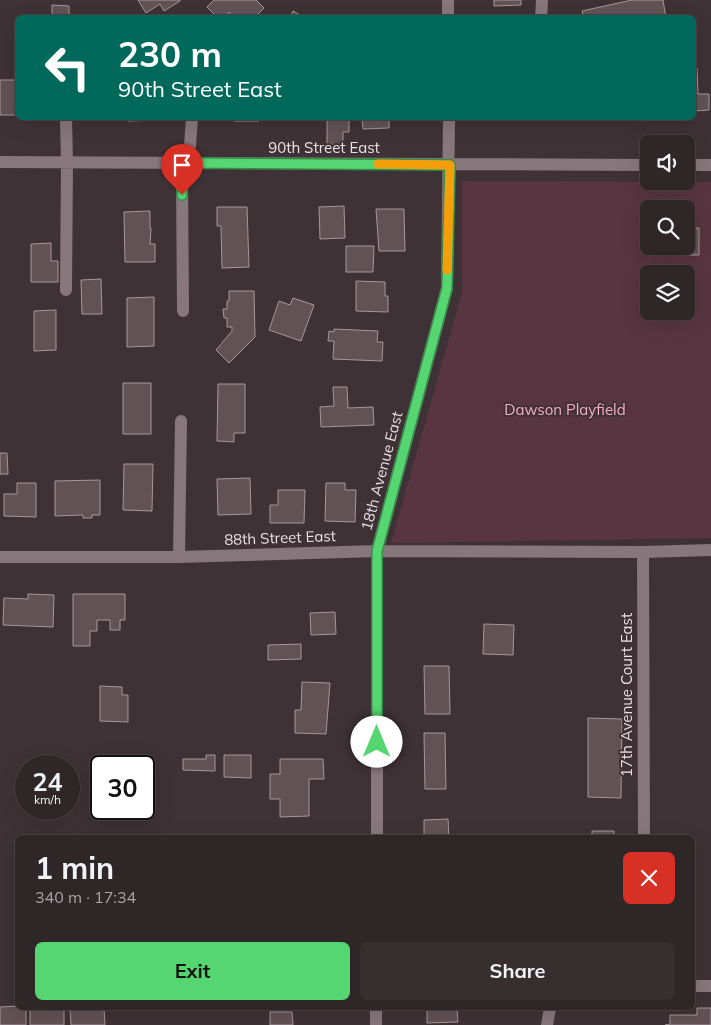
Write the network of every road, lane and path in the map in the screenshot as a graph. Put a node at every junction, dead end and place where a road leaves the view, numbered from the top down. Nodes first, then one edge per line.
1 (448, 0) edge
2 (542, 0) edge
3 (448, 15) edge
4 (541, 15) edge
5 (66, 120) edge
6 (192, 120) edge
7 (449, 120) edge
8 (0, 162) edge
9 (67, 162) junction
10 (187, 163) junction
11 (450, 165) junction
12 (640, 165) edge
13 (695, 165) edge
14 (711, 165) edge
15 (66, 290) dead end
16 (183, 311) dead end
17 (181, 421) dead end
18 (711, 550) edge
19 (377, 551) junction
20 (643, 552) junction
21 (0, 557) edge
22 (179, 557) junction
23 (377, 835) edge
24 (644, 835) edge
25 (695, 986) edge
26 (711, 986) edge
27 (376, 1010) edge
28 (550, 1010) edge
29 (376, 1025) edge
30 (547, 1025) edge

1 - 3 street
2 - 4 street
5 - 9 street
6 - 10 street
7 - 11 street, 18th Avenue East
8 - 9 street, 90th Street East
9 - 10 street, 90th Street East
9 - 15 street
10 - 11 street, 90th Street East
10 - 16 street
11 - 12 street, 90th Street East
11 - 19 street, 18th Avenue East
13 - 14 street
17 - 22 street
18 - 20 street, 88th Street East
19 - 20 street, 88th Street East
19 - 22 street, 88th Street East
19 - 23 street, 18th Avenue East
20 - 24 street, 17th Avenue Court East
21 - 22 street, 88th Street East
25 - 26 street
27 - 29 street
28 - 30 street

